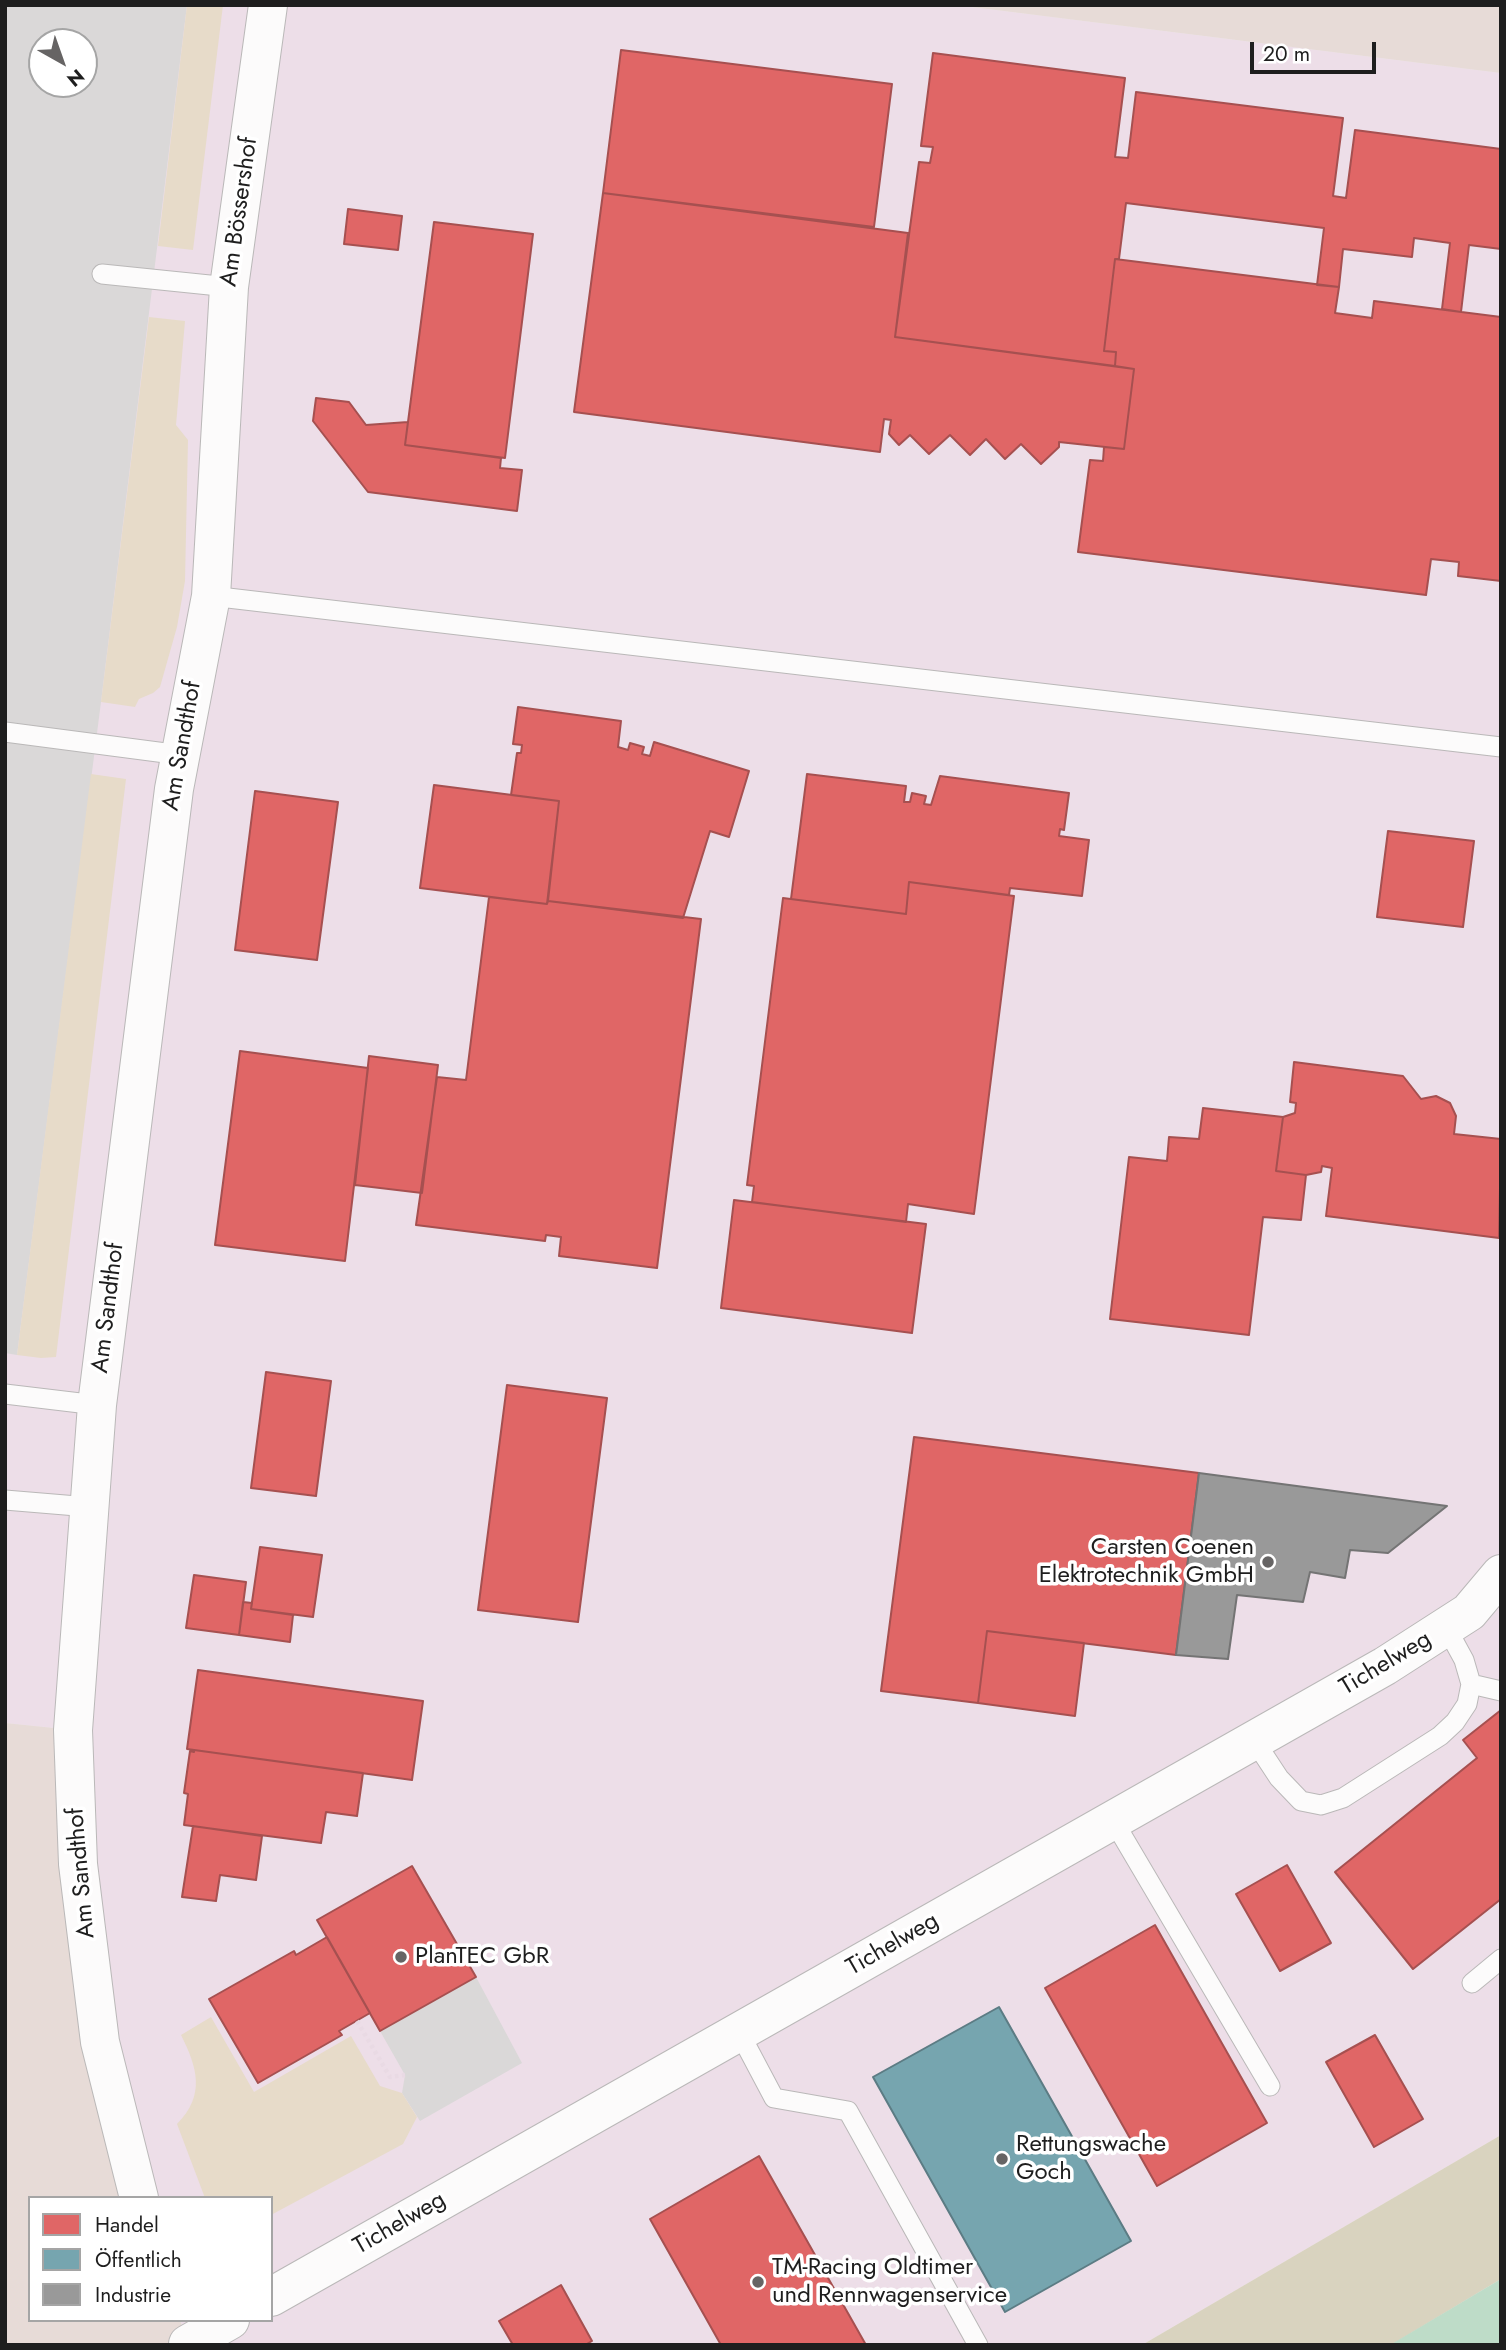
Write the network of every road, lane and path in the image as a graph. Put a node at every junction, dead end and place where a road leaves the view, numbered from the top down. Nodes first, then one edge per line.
1 (268, 5) edge
2 (102, 274) dead end
3 (229, 287) junction
4 (220, 419) joint
5 (211, 596) junction
6 (5, 732) edge
7 (1501, 747) edge
8 (181, 755) junction
9 (5, 1394) edge
10 (97, 1405) junction
11 (5, 1500) edge
12 (89, 1507) junction
13 (1501, 1574) edge
14 (1446, 1627) junction
15 (1471, 1684) junction
16 (1501, 1691) edge
17 (1254, 1740) junction
18 (1113, 1820) junction
19 (1501, 1959) edge
20 (1472, 1983) dead end
21 (357, 2021) dead end
22 (739, 2032) junction
23 (405, 2076) dead end
24 (1270, 2086) dead end
25 (138, 2196) edge
26 (273, 2296) edge
27 (224, 2322) edge
28 (186, 2336) edge
29 (978, 2345) edge

1 - 3 street, Am Bössershof
2 - 3 lane
3 - 4 street, Am Bössershof
4 - 5 street, Am Sandthof
5 - 7 lane
5 - 8 street, Am Sandthof
6 - 8 lane
8 - 10 street, Am Sandthof
9 - 10 lane
10 - 12 street, Am Sandthof
11 - 12 lane
12 - 25 street, Am Sandthof
13 - 14 street, Tichelweg
14 - 15 lane
14 - 17 street, Tichelweg
15 - 16 lane
15 - 17 lane
17 - 18 street, Tichelweg
18 - 22 street, Tichelweg
18 - 24 lane
19 - 20 lane
21 - 23 path
22 - 26 street, Tichelweg
22 - 29 lane
27 - 28 street

